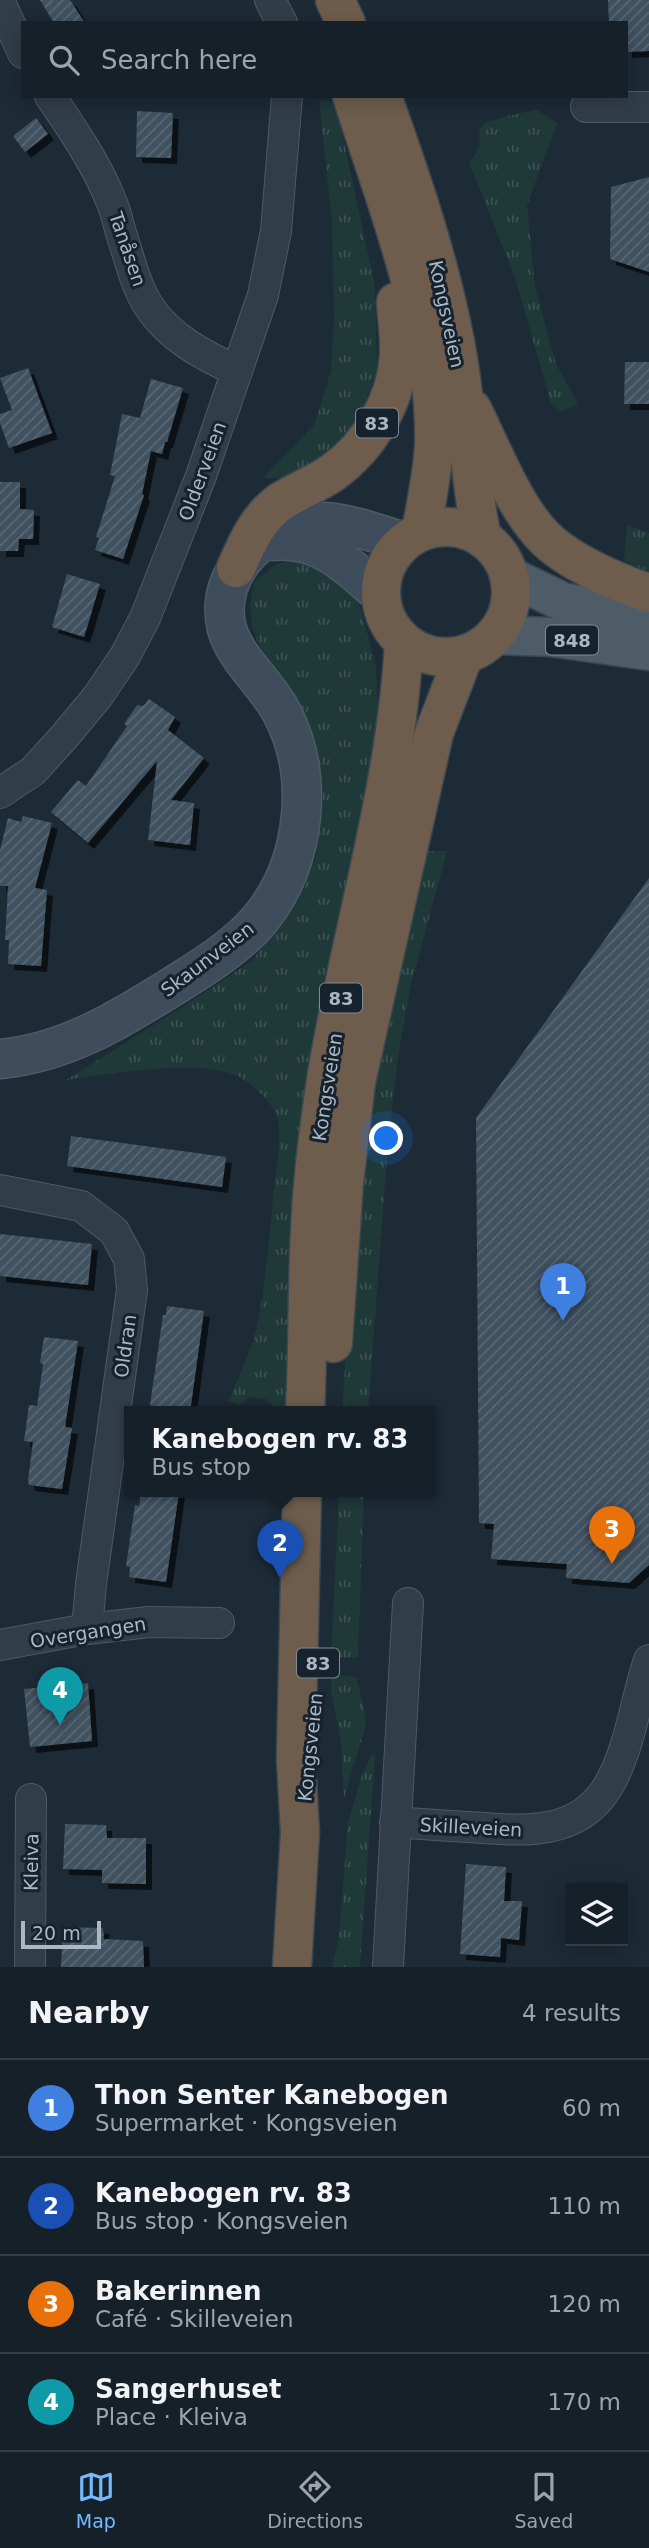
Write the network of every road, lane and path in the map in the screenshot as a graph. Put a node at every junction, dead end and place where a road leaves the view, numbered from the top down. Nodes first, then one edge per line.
1 (270, 0) edge
2 (0, 2) edge
3 (281, 21) edge
4 (21, 49) edge
5 (51, 98) edge
6 (286, 98) edge
7 (353, 98) edge
8 (383, 98) edge
9 (586, 107) dead end
10 (649, 107) edge
11 (391, 219) junction
12 (237, 371) junction
13 (462, 391) junction
14 (413, 537) junction
15 (482, 537) junction
16 (249, 555) junction
17 (509, 576) junction
18 (380, 593) junction
19 (649, 593) edge
20 (649, 619) edge
21 (404, 643) junction
22 (480, 645) junction
23 (649, 651) edge
24 (0, 793) edge
25 (0, 1059) edge
26 (0, 1190) edge
27 (306, 1406) edge
28 (330, 1406) edge
29 (302, 1497) edge
30 (326, 1497) edge
31 (408, 1603) dead end
32 (219, 1623) dead end
33 (87, 1629) junction
34 (0, 1645) edge
35 (649, 1660) edge
36 (31, 1799) dead end
37 (395, 1822) junction
38 (300, 1833) junction
39 (30, 1967) edge
40 (292, 1967) edge
41 (388, 1967) edge

1 - 3 street
2 - 4 street
5 - 12 street, Tanåsen
6 - 12 street, Olderveien
7 - 11 highway, Kongsveien / 83
8 - 13 highway, Kongsveien
9 - 10 street
11 - 14 highway, Kongsveien / 83
11 - 16 highway, 83
12 - 24 street, Olderveien
13 - 15 highway, Kongsveien
13 - 19 highway
14 - 15 highway
14 - 16 street
14 - 18 highway, 83
15 - 17 highway
16 - 18 street
16 - 25 street, Skaunveien
17 - 20 main road, 848
17 - 22 highway, 83
18 - 21 highway
21 - 22 highway
21 - 27 highway, Kongsveien / 83
22 - 23 main road, 848
22 - 28 highway, Kongsveien / 83
26 - 33 street, Oldran
29 - 38 highway, Kongsveien / 83
30 - 38 highway, Kongsveien / 83
31 - 37 street, Skilleveien
32 - 33 street, Overgangen
33 - 34 street, Overgangen
35 - 37 street, Skilleveien
36 - 39 street, Kleiva
37 - 41 street, Skilleveien
38 - 40 highway, Kongsveien / 83

